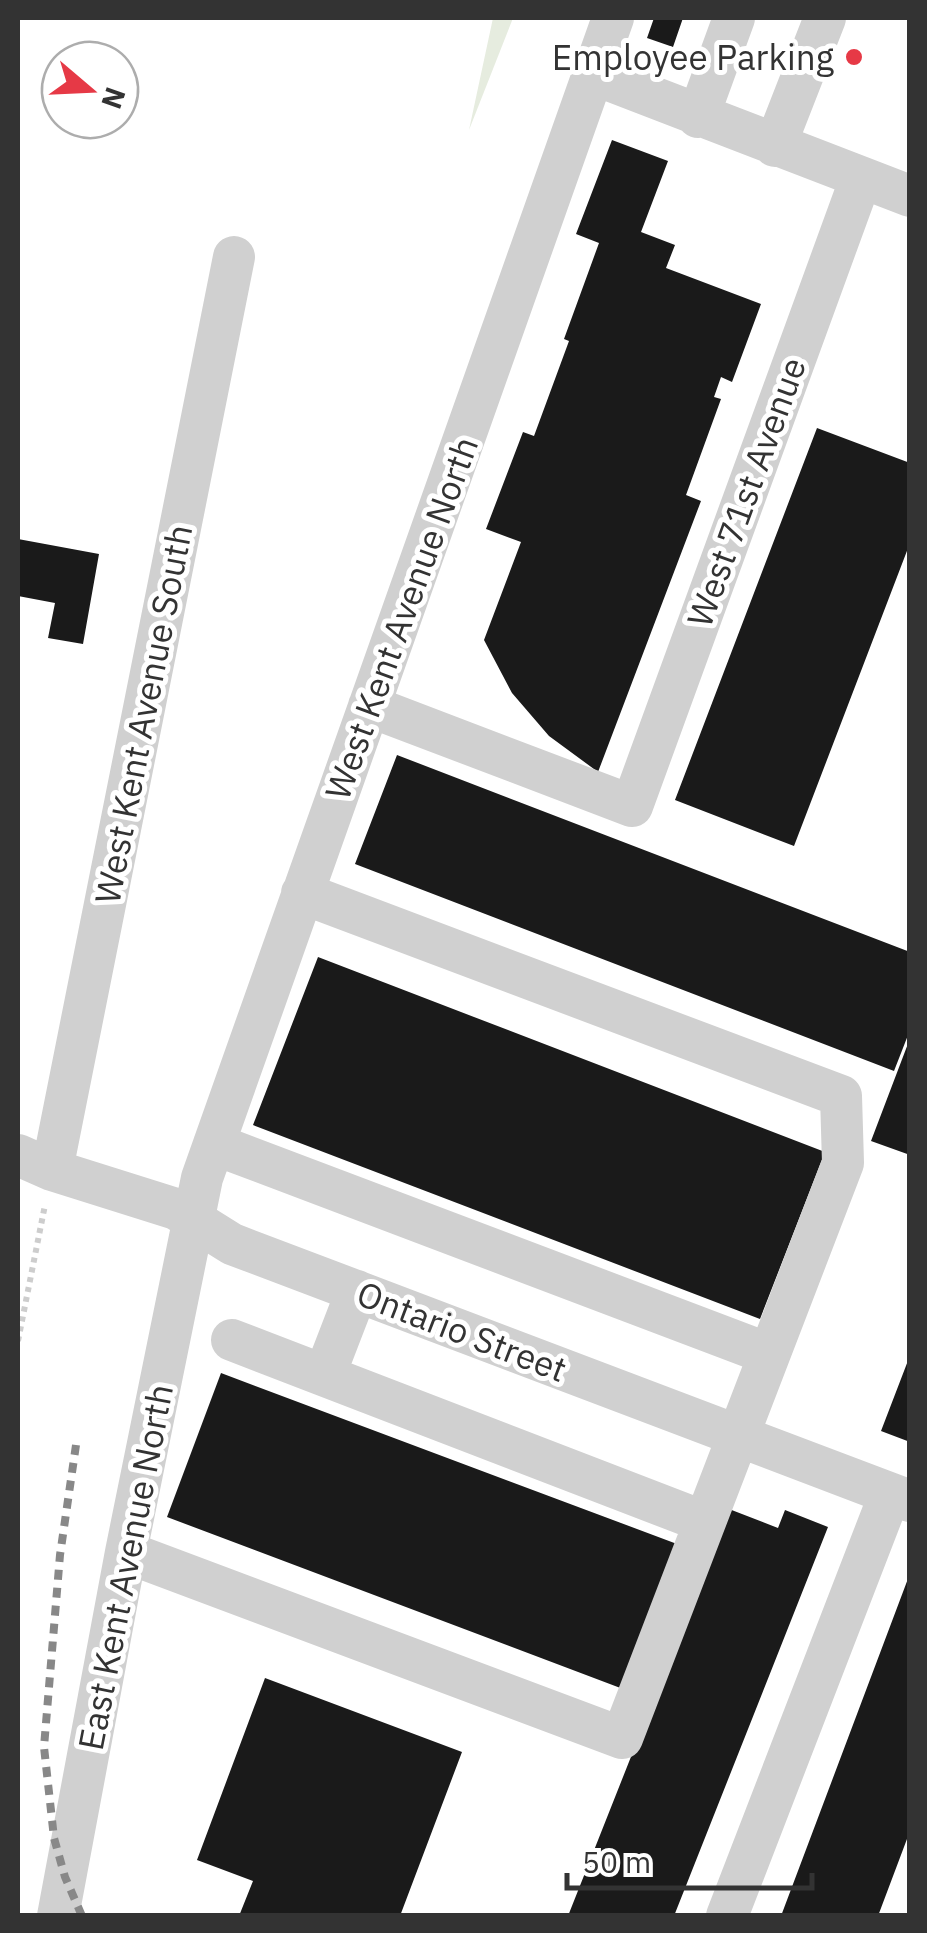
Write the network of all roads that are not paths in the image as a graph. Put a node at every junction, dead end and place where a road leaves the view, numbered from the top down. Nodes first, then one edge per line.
1 (613, 18) edge
2 (734, 18) edge
3 (824, 18) edge
4 (593, 74) junction
5 (698, 117) junction
6 (775, 146) junction
7 (861, 178) junction
8 (910, 196) edge
9 (234, 257) dead end
10 (369, 706) junction
11 (302, 893) junction
12 (214, 1144) junction
13 (35, 1163) edge
14 (194, 1219) junction
15 (357, 1291) junction
16 (232, 1340) dead end
17 (770, 1354) junction
18 (326, 1374) junction
19 (738, 1435) junction
20 (900, 1498) edge
21 (705, 1522) junction
22 (126, 1552) junction
23 (58, 1916) edge
24 (727, 1916) edge

1 - 4 street, West Kent Avenue North
2 - 5 street
3 - 6 street
4 - 5 street
4 - 10 street, West Kent Avenue North
5 - 6 street
6 - 7 street
7 - 8 street
7 - 10 street, West 71st Avenue
9 - 13 street, West Kent Avenue South
10 - 11 street, West Kent Avenue North
11 - 12 street, West Kent Avenue North
11 - 17 street
12 - 14 street, West Kent Avenue North
12 - 17 street
13 - 14 street, Ontario Street
14 - 15 street, Ontario Street
14 - 22 street, East Kent Avenue North
15 - 18 street
15 - 19 street, Ontario Street
16 - 18 street
17 - 19 street
18 - 21 street
19 - 20 street, Ontario Street
19 - 21 street
20 - 24 street
21 - 22 street
22 - 23 street, East Kent Avenue North

